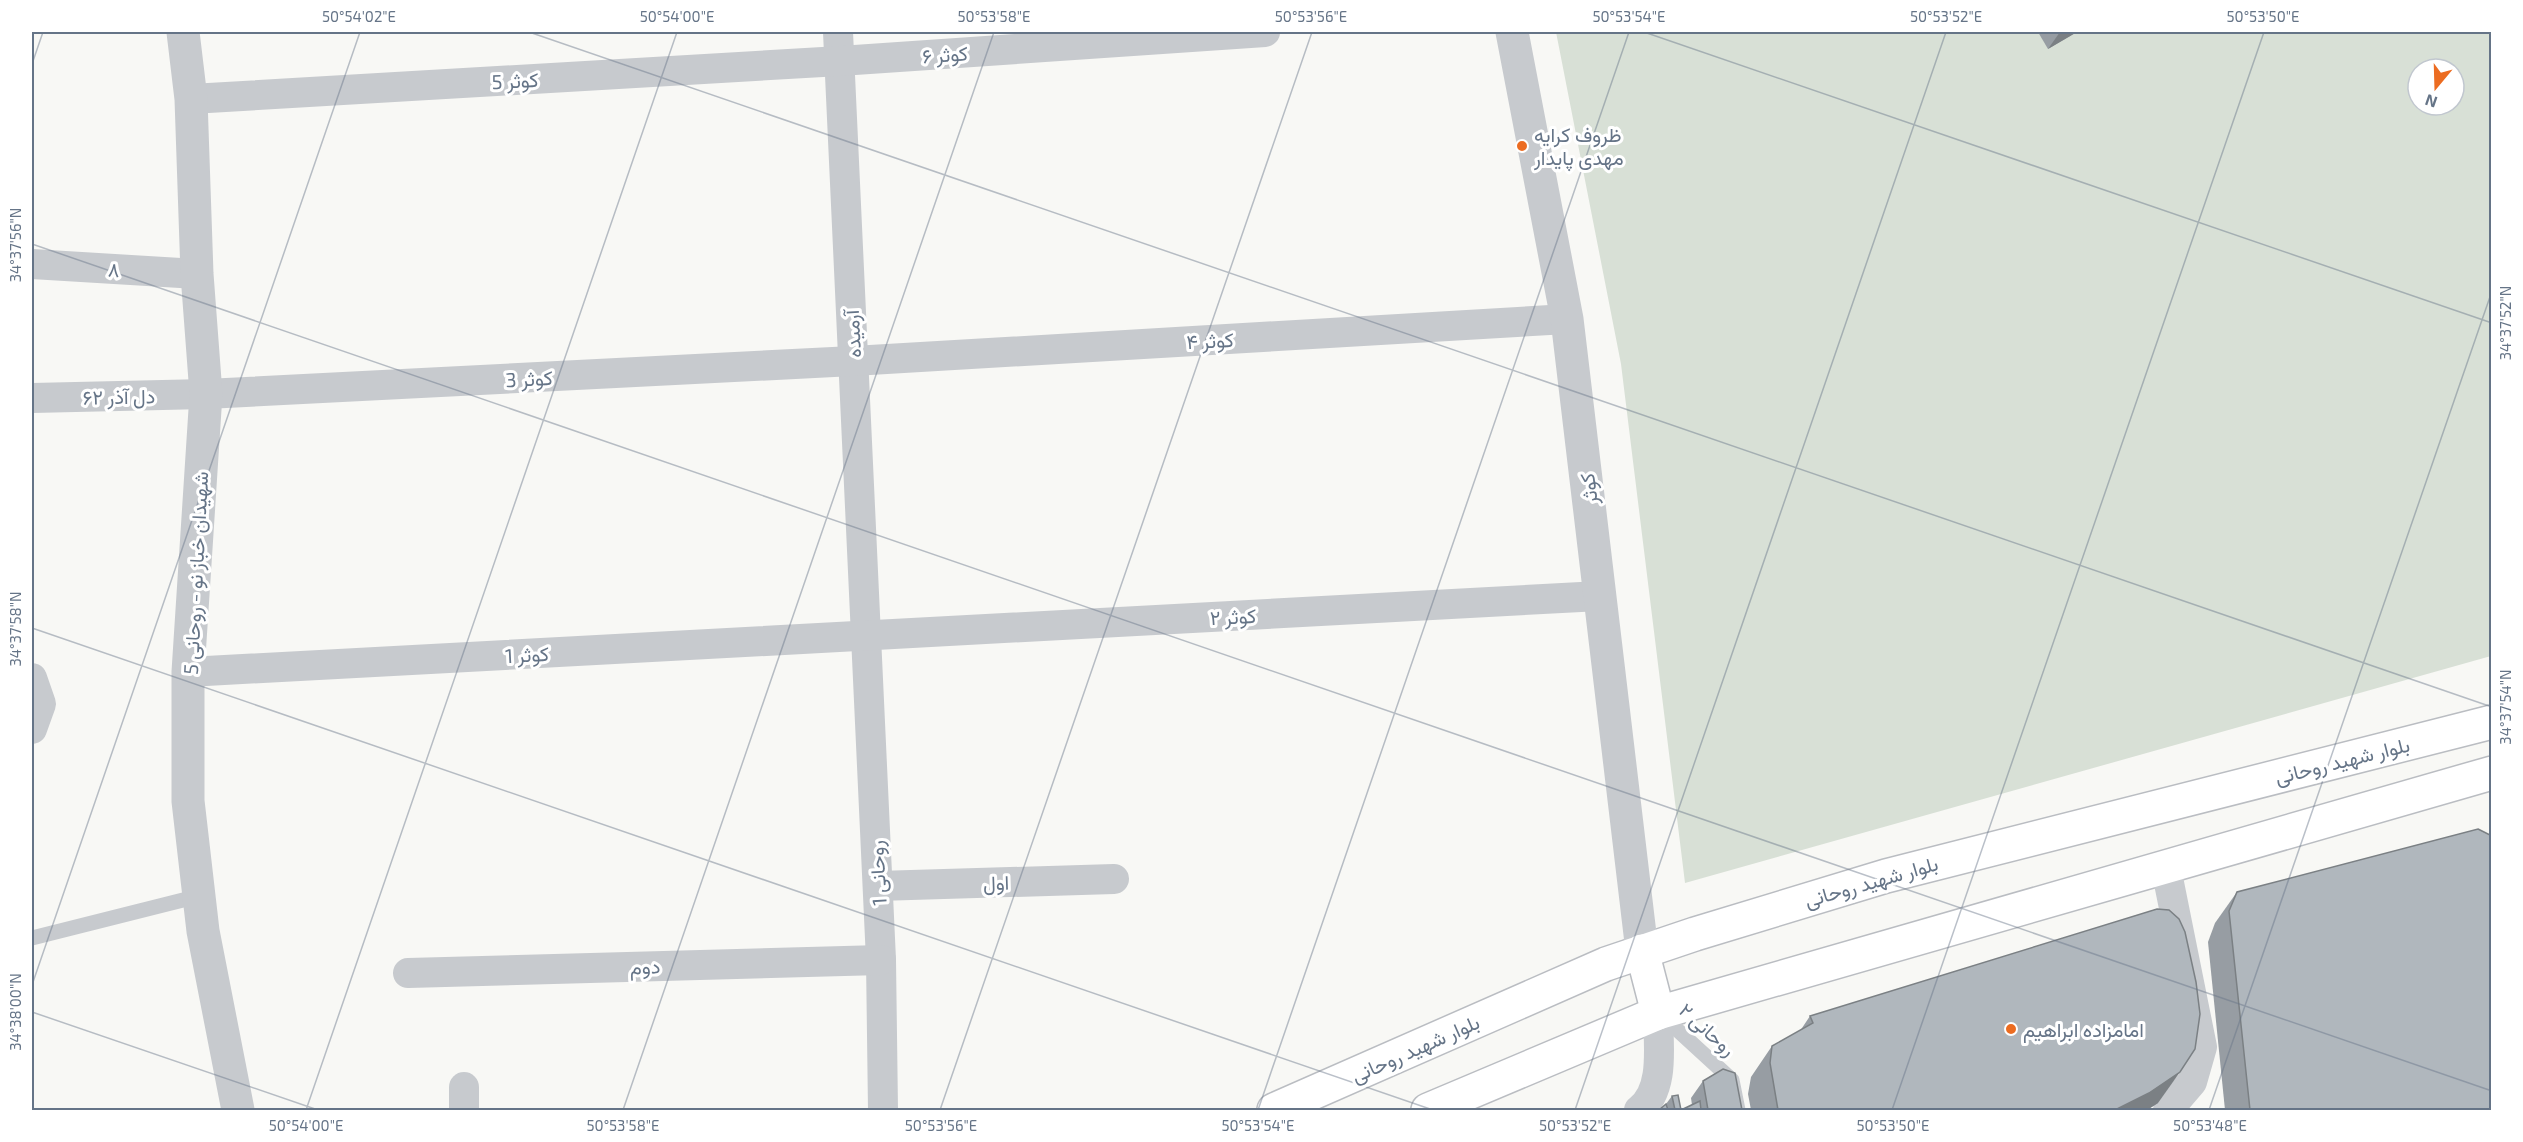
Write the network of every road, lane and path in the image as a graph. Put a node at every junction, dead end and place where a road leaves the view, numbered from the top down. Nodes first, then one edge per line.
1 (183, 32) edge
2 (838, 32) edge
3 (1265, 32) edge
4 (1512, 32) edge
5 (840, 61) junction
6 (191, 99) junction
7 (32, 264) edge
8 (197, 274) junction
9 (1567, 319) junction
10 (853, 361) junction
11 (206, 394) junction
12 (32, 398) edge
13 (1600, 596) junction
14 (865, 636) junction
15 (188, 672) junction
16 (32, 678) edge
17 (2492, 722) edge
18 (32, 729) edge
19 (2492, 773) edge
20 (2166, 868) junction
21 (1114, 879) dead end
22 (878, 886) junction
23 (199, 896) junction
24 (32, 938) edge
25 (1642, 951) junction
26 (881, 960) junction
27 (408, 973) dead end
28 (1658, 1013) junction
29 (238, 1110) edge
30 (883, 1110) edge
31 (1274, 1110) edge
32 (1428, 1110) edge
33 (1638, 1110) edge
34 (1738, 1110) edge
35 (2168, 1110) edge

1 - 6 street, شهیدان خباز نو - روحانی 5
2 - 5 street, آرمیده
3 - 5 street, کوثر ۶
4 - 9 street, کوثر
5 - 6 street, کوثر 5
5 - 10 street, آرمیده
6 - 8 street, شهیدان خباز نو - روحانی 5
7 - 8 street, ۸
8 - 11 street, شهیدان خباز نو - روحانی 5
9 - 10 street, کوثر ۴
9 - 13 street, کوثر
10 - 11 street, کوثر 3
10 - 14 street, آرمیده
11 - 12 street, دل آذر ۶۲
11 - 15 street, شهیدان خباز نو - روحانی 5
13 - 14 street, کوثر ۲
13 - 25 street, کوثر
14 - 15 street, کوثر 1
14 - 22 street, روحانی 1
15 - 23 street, شهیدان خباز نو - روحانی 5
16 - 18 street
17 - 25 main road, بلوار شهید روحانی
19 - 20 main road
20 - 28 main road
20 - 35 street
21 - 22 street, اول
22 - 26 street, روحانی 1
23 - 24 lane
23 - 29 street, شهیدان خباز نو - روحانی 5
25 - 28 main road
25 - 31 main road, بلوار شهید روحانی
26 - 27 street, دوم
26 - 30 street, روحانی 1
28 - 32 main road
28 - 33 street
28 - 34 lane, روحانی ۲

